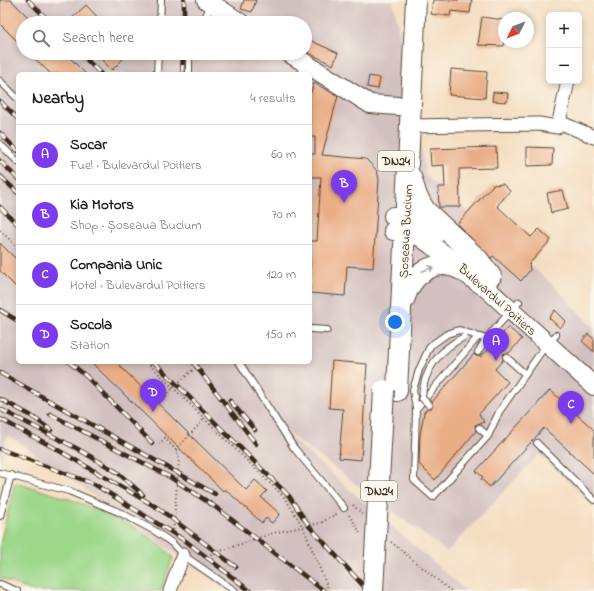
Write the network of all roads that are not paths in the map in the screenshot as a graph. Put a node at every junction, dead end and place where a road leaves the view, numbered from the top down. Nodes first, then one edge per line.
1 (161, 0) edge
2 (403, 0) edge
3 (416, 0) edge
4 (209, 2) edge
5 (160, 16) edge
6 (205, 16) edge
7 (231, 16) edge
8 (158, 60) edge
9 (189, 60) edge
10 (296, 60) edge
11 (303, 68) edge
12 (157, 72) edge
13 (188, 72) edge
14 (312, 73) edge
15 (0, 81) edge
16 (567, 84) edge
17 (16, 97) edge
18 (407, 113) junction
19 (558, 122) junction
20 (594, 137) edge
21 (0, 144) edge
22 (16, 160) edge
23 (408, 169) junction
24 (399, 224) junction
25 (487, 280) junction
26 (515, 306) junction
27 (401, 311) junction
28 (312, 329) edge
29 (327, 330) dead end
30 (482, 338) junction
31 (552, 340) junction
32 (493, 345) dead end
33 (478, 352) dead end
34 (506, 357) dead end
35 (240, 364) edge
36 (594, 370) edge
37 (525, 374) junction
38 (594, 386) edge
39 (391, 391) junction
40 (429, 406) dead end
41 (416, 409) junction
42 (479, 428) dead end
43 (488, 436) junction
44 (536, 443) dead end
45 (0, 473) edge
46 (11, 475) junction
47 (594, 500) edge
48 (1, 508) edge
49 (344, 508) road end
50 (0, 516) edge
51 (188, 558) junction
52 (0, 584) edge
53 (17, 591) edge
54 (170, 591) edge
55 (235, 591) edge
56 (373, 591) edge
57 (386, 591) edge

1 - 5 lane
2 - 18 main road, Șoseaua Bucium / DN24
3 - 18 main road, Șoseaua Bucium / DN24
4 - 6 lane
4 - 7 main road
8 - 12 lane
9 - 13 lane
10 - 11 main road
14 - 18 main road
15 - 17 lane
16 - 19 street
18 - 19 street
18 - 23 main road, Șoseaua Bucium / DN24
18 - 24 main road, Șoseaua Bucium / DN24
19 - 20 street
21 - 22 lane
23 - 24 main road, Șoseaua Bucium / DN24
23 - 25 main road
24 - 25 main road, Bulevardul Poitiers
24 - 27 main road, Șoseaua Bucium / DN24
24 - 39 main road, Șoseaua Bucium / DN24
25 - 26 main road, Bulevardul Poitiers
27 -> 25 main road
26 - 30 lane
26 - 31 main road, Bulevardul Poitiers
27 - 39 main road, Șoseaua Bucium / DN24
28 - 29 lane
30 - 32 lane
30 - 33 lane
30 - 40 lane, bridge
30 - 41 lane
30 - 41 lane
31 - 36 main road, Bulevardul Poitiers
31 - 37 lane
31 - 38 main road, Bulevardul Poitiers
34 - 37 lane
35 - 49 lane
37 - 43 lane
39 - 56 main road, DN24, bridge
39 - 57 main road, DN24
41 - 43 lane
42 - 43 lane
44 - 47 lane
45 - 46 lane
46 - 48 lane
46 - 51 lane
48 - 50 lane
51 - 54 street
51 - 55 lane
52 - 53 lane

